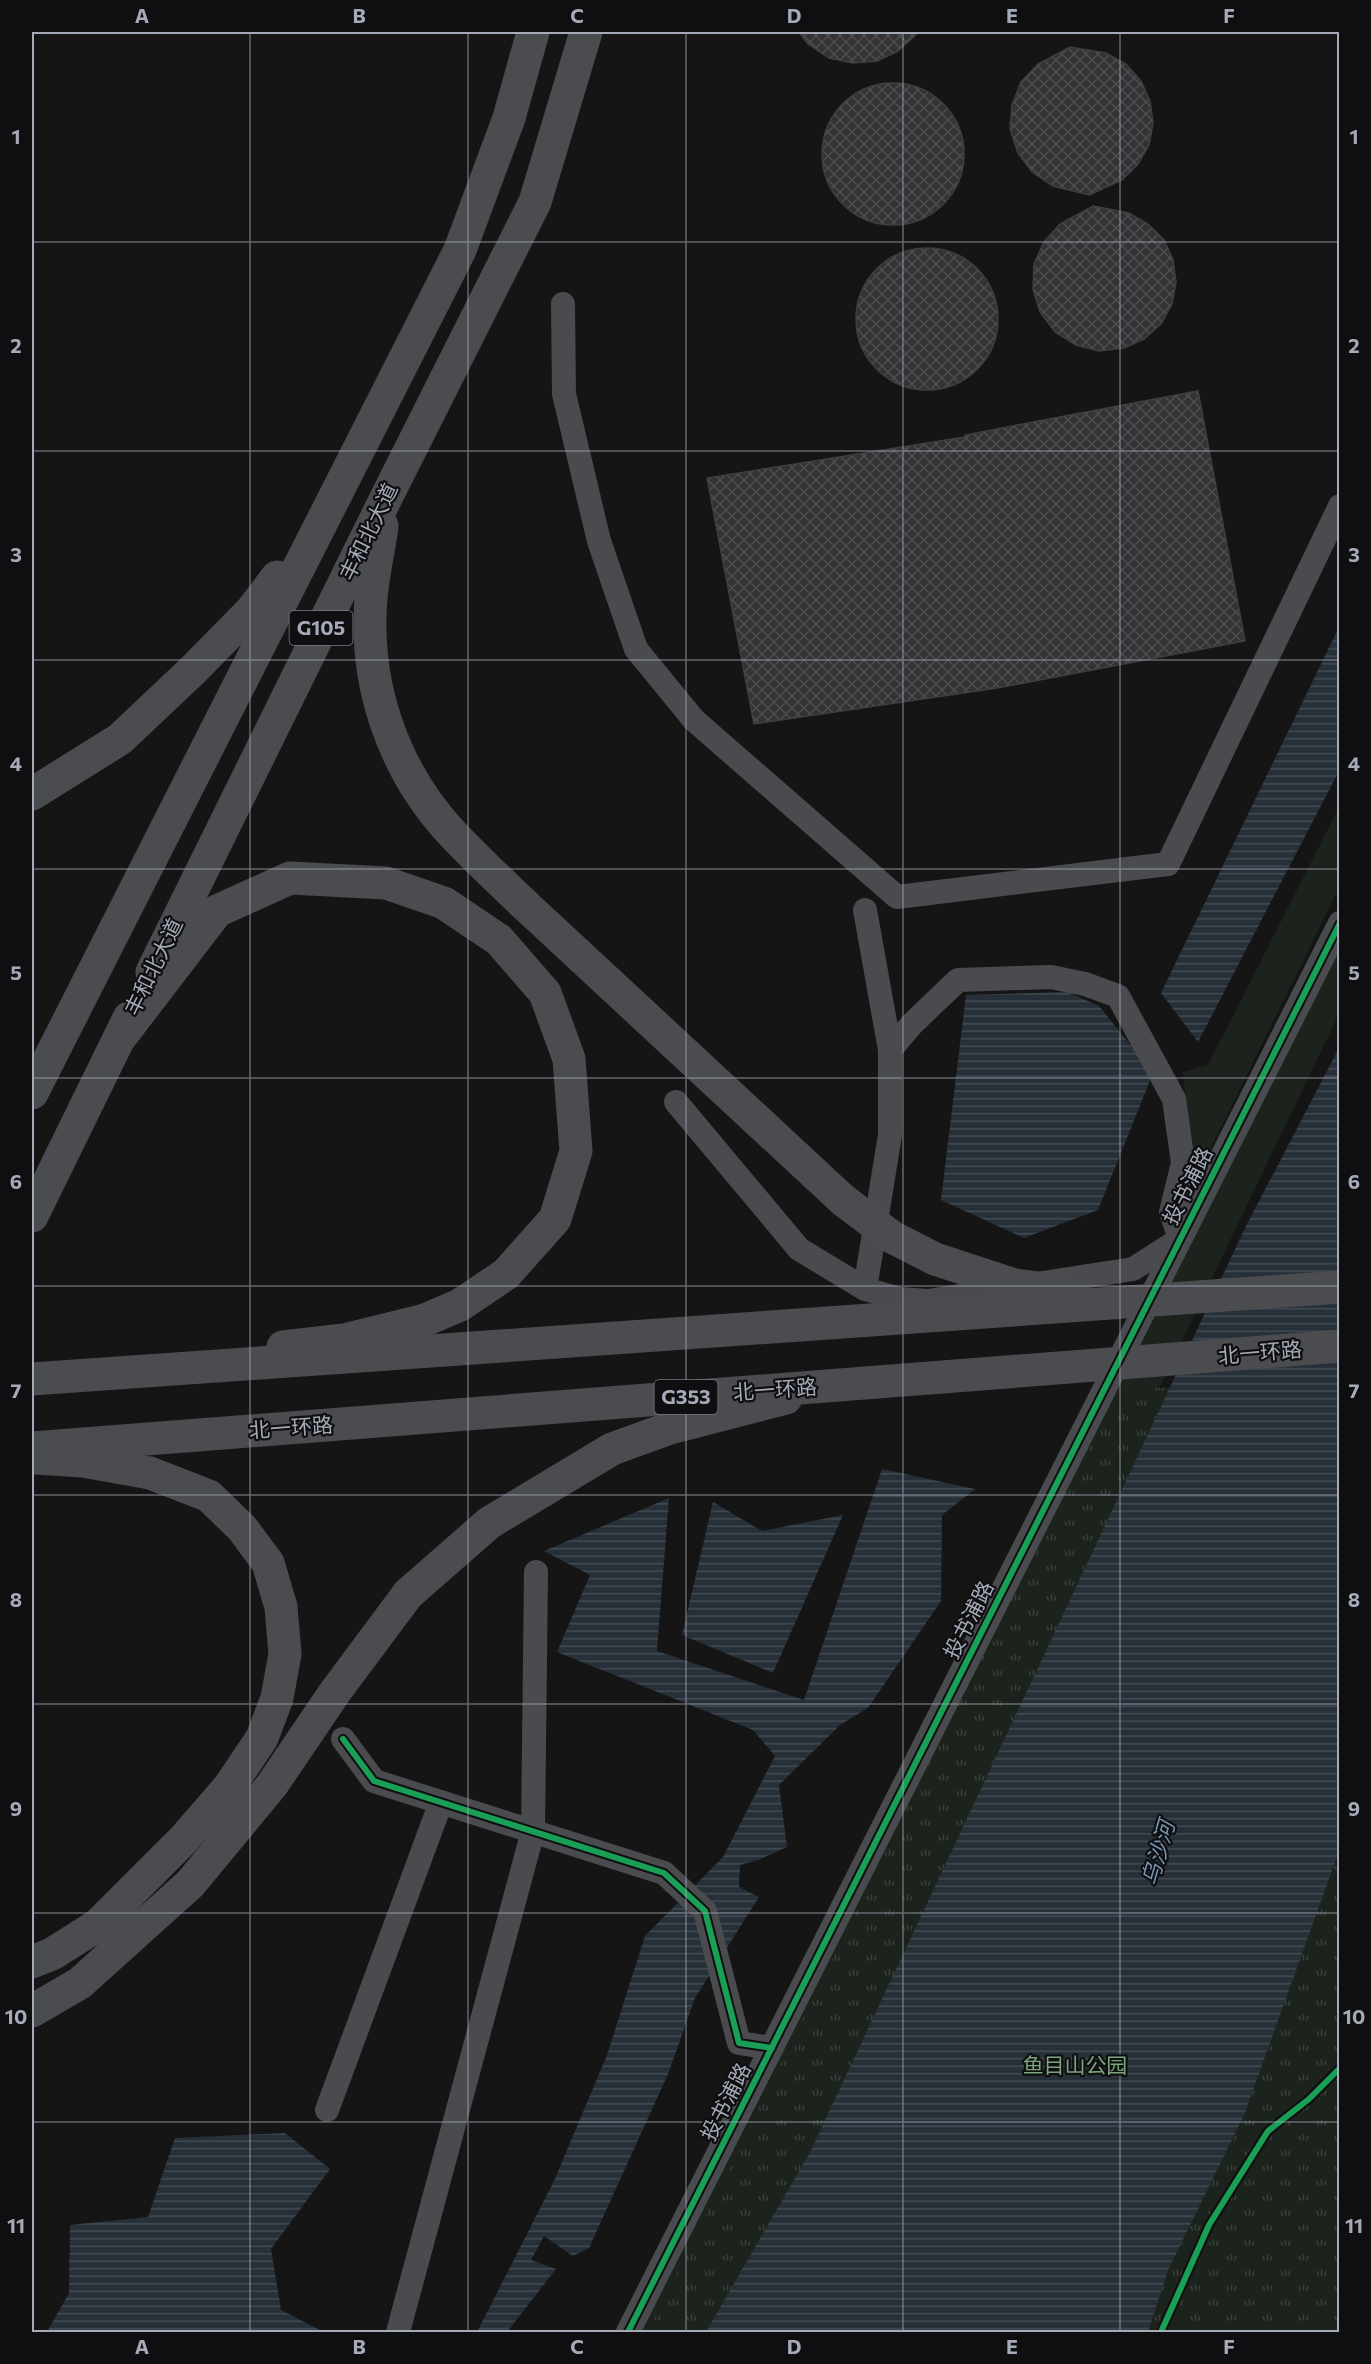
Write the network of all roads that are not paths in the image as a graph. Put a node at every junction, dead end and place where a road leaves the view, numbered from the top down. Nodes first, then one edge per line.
1 (533, 32) edge
2 (586, 32) edge
3 (563, 304) dead end
4 (387, 496) junction
5 (1340, 506) edge
6 (327, 511) junction
7 (32, 794) edge
8 (865, 910) dead end
9 (1340, 923) edge
10 (119, 1039) junction
11 (890, 1050) junction
12 (32, 1093) edge
13 (676, 1102) dead end
14 (32, 1216) edge
15 (1180, 1239) junction
16 (1340, 1273) edge
17 (1340, 1287) edge
18 (865, 1289) junction
19 (1340, 1346) edge
20 (32, 1379) edge
21 (834, 1386) junction
22 (32, 1448) edge
23 (32, 1457) edge
24 (536, 1572) dead end
25 (343, 1739) dead end
26 (441, 1802) junction
27 (533, 1831) junction
28 (32, 1962) edge
29 (32, 2011) edge
30 (772, 2048) junction
31 (327, 2110) dead end
32 (398, 2332) edge
33 (628, 2332) edge

1 - 6 highway, G105
2 - 4 highway, 丰和北大道 / G105
3 - 5 street
4 - 10 highway, 丰和北大道 / G105
4 - 16 highway, bridge
6 - 7 highway
6 - 12 highway, G105
8 - 11 street
9 - 15 street, 投书浦路
10 - 14 highway, 丰和北大道 / G105
10 - 20 highway, bridge
11 - 15 street
11 - 18 street
13 - 18 street
15 - 18 street
15 - 30 street, 投书浦路
17 - 20 highway, bridge
19 - 21 highway, 北一环路 / G353, bridge
21 - 22 highway, 北一环路 / G353, bridge
21 - 29 highway, bridge
23 - 28 highway
24 - 27 street
25 - 26 street
26 - 27 street
26 - 31 street
27 - 30 street
27 - 32 street
30 - 33 street, 投书浦路

